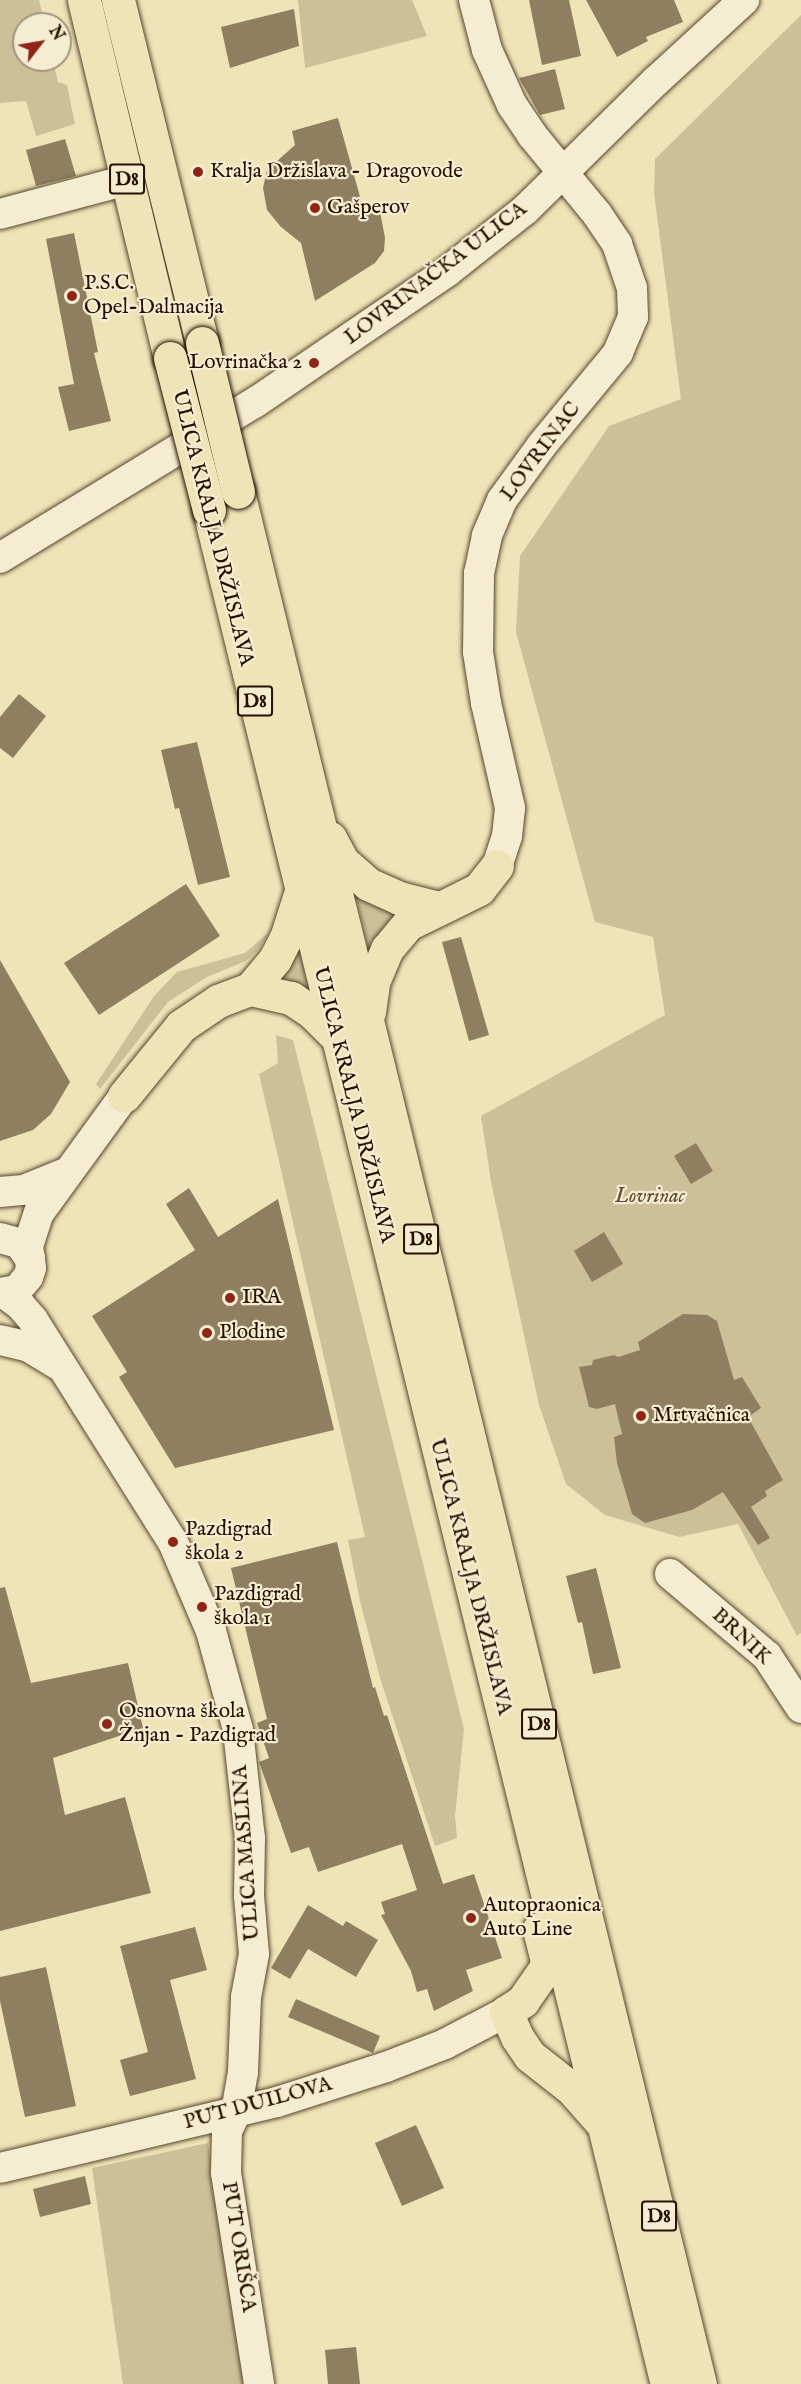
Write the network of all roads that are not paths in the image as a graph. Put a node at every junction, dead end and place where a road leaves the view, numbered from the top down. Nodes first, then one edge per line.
1 (84, 0) edge
2 (118, 0) edge
3 (474, 0) edge
4 (744, 0) edge
5 (563, 174) junction
6 (127, 180) junction
7 (0, 214) edge
8 (0, 558) edge
9 (319, 819) junction
10 (496, 866) joint
11 (301, 891) junction
12 (439, 908) junction
13 (250, 990) junction
14 (368, 1022) junction
15 (336, 1036) junction
16 (124, 1096) joint
17 (68, 1172) junction
18 (0, 1192) edge
19 (39, 1213) junction
20 (2, 1238) edge
21 (11, 1285) edge
22 (0, 1340) edge
23 (64, 1369) junction
24 (670, 1574) dead end
25 (801, 1708) edge
26 (533, 1830) junction
27 (506, 2012) junction
28 (236, 2112) junction
29 (604, 2126) junction
30 (0, 2168) edge
31 (258, 2384) edge
32 (666, 2384) edge
33 (700, 2384) edge

1 - 6 highway, ULICA KRALJA DRŽISLAVA / D8
2 - 9 highway, ULICA KRALJA DRŽISLAVA / D8, bridge
3 - 5 street, LOVRINAC
4 - 5 street, LOVRINAČKA ULICA
5 - 8 street, LOVRINAČKA ULICA
5 - 10 street, LOVRINAC
6 - 7 street
6 - 11 highway, ULICA KRALJA DRŽISLAVA / D8, bridge
9 - 12 highway
9 - 14 highway, ULICA KRALJA DRŽISLAVA / D8
10 - 12 highway
11 - 13 highway
11 - 15 highway, ULICA KRALJA DRŽISLAVA / D8
12 - 14 highway
13 - 15 highway
13 - 16 highway
14 - 33 highway, ULICA KRALJA DRŽISLAVA / D8
15 - 26 highway, ULICA KRALJA DRŽISLAVA / D8
16 - 17 street
17 - 18 street
17 - 19 street
19 - 20 street
19 - 21 street
20 - 21 street, ULICA MASLINA
21 - 23 street, ULICA MASLINA
22 - 23 street
23 - 28 street, ULICA MASLINA
24 - 25 street, BRNIK
26 - 27 highway
26 - 29 highway, ULICA KRALJA DRŽISLAVA / D8
27 - 28 street, PUT DUILOVA
27 - 29 highway
28 - 30 street, PUT DUILOVA
28 - 31 street, PUT ORIŠCA
29 - 32 highway, ULICA KRALJA DRŽISLAVA / D8

